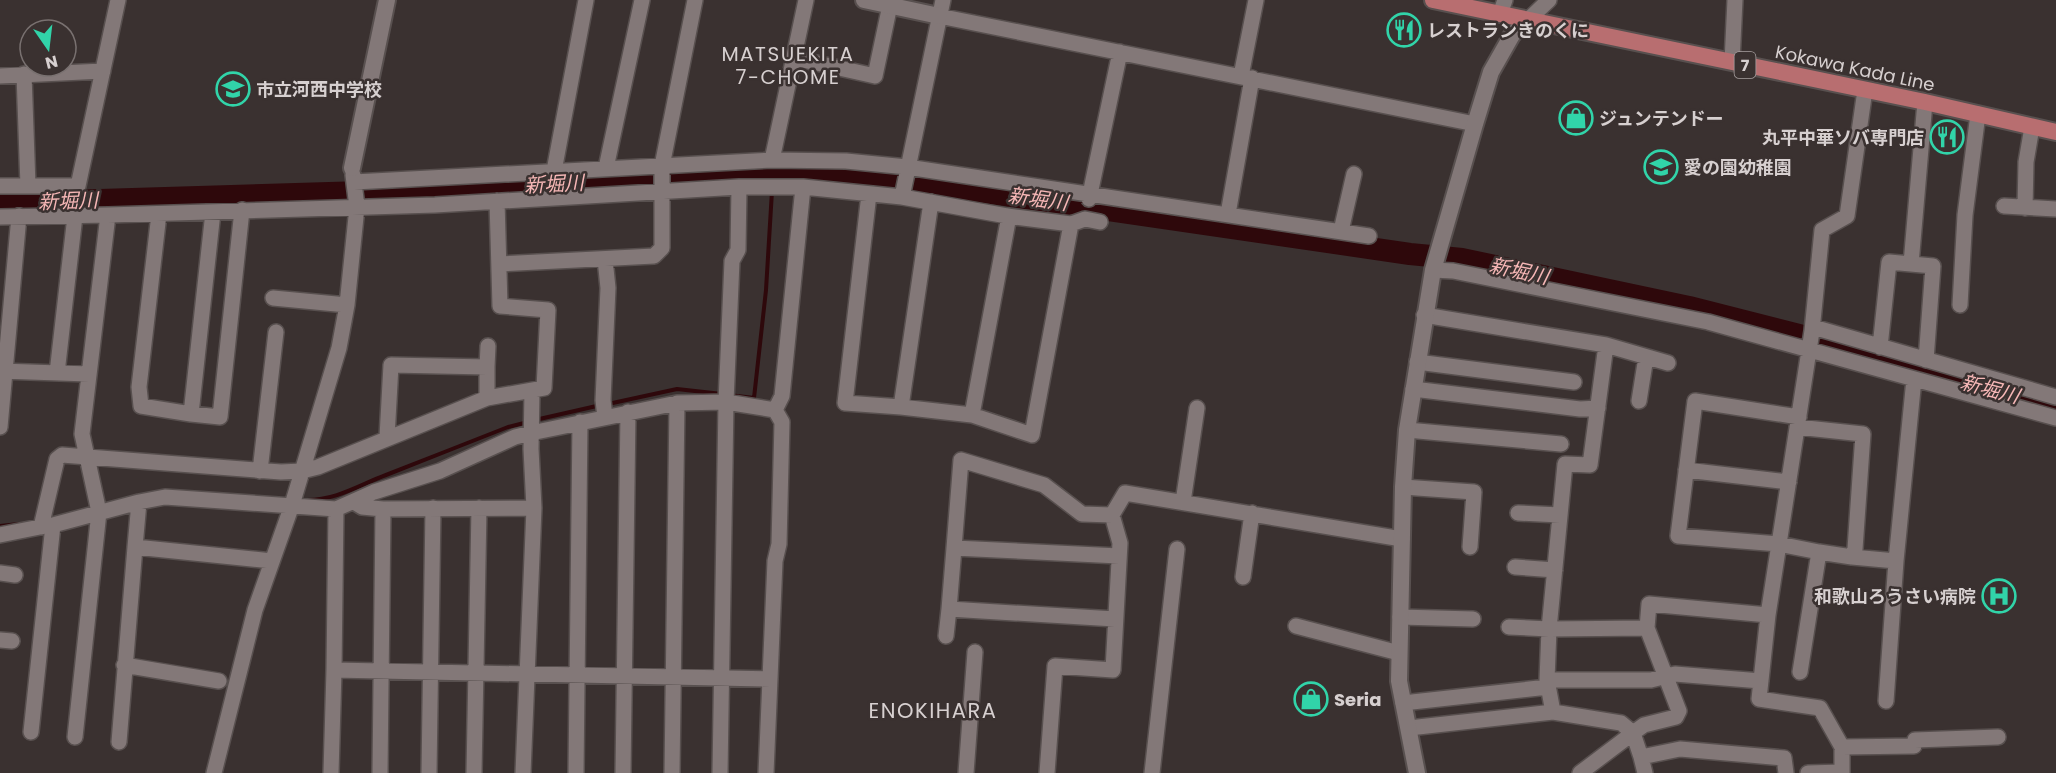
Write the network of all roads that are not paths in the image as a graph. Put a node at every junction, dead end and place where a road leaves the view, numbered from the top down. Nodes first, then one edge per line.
1 (118, 0) edge
2 (387, 0) edge
3 (586, 0) edge
4 (642, 0) edge
5 (695, 0) edge
6 (806, 0) edge
7 (864, 0) edge
8 (1256, 0) edge
9 (1433, 0) edge
10 (1549, 0) edge
11 (1735, 0) edge
12 (890, 6) junction
13 (1502, 7) edge
14 (941, 8) edge
15 (1528, 20) junction
16 (1120, 52) junction
17 (794, 58) junction
18 (1732, 62) junction
19 (103, 71) junction
20 (78, 72) edge
21 (18, 74) edge
22 (0, 76) edge
23 (1246, 77) junction
24 (24, 78) edge
25 (1865, 90) junction
26 (1925, 102) junction
27 (1978, 114) junction
28 (1475, 124) junction
29 (2032, 127) junction
30 (2056, 132) edge
31 (772, 160) junction
32 (662, 166) junction
33 (606, 168) junction
34 (907, 170) junction
35 (554, 171) junction
36 (1354, 174) dead end
37 (353, 175) junction
38 (0, 186) edge
39 (28, 186) junction
40 (739, 187) junction
41 (803, 187) junction
42 (661, 190) junction
43 (869, 194) junction
44 (902, 194) junction
45 (1089, 197) junction
46 (497, 201) junction
47 (931, 202) junction
48 (2004, 206) dead end
49 (357, 207) junction
50 (2025, 208) junction
51 (2056, 209) edge
52 (242, 210) junction
53 (213, 212) junction
54 (159, 214) junction
55 (1228, 214) junction
56 (108, 215) junction
57 (19, 216) junction
58 (75, 216) junction
59 (1008, 216) junction
60 (0, 217) edge
61 (1341, 231) junction
62 (1369, 236) dead end
63 (605, 259) junction
64 (499, 264) junction
65 (1911, 264) junction
66 (1433, 268) junction
67 (273, 298) dead end
68 (347, 305) junction
69 (1960, 305) dead end
70 (1424, 315) junction
71 (276, 332) dead end
72 (1811, 338) junction
73 (1606, 345) junction
74 (488, 346) dead end
75 (1880, 347) junction
76 (1646, 357) junction
77 (1926, 360) junction
78 (1417, 362) junction
79 (1668, 363) dead end
80 (487, 367) junction
81 (2, 371) edge
82 (57, 373) junction
83 (89, 375) junction
84 (1914, 379) junction
85 (1574, 382) dead end
86 (1413, 389) junction
87 (532, 391) junction
88 (486, 398) junction
89 (2056, 398) edge
90 (1639, 401) dead end
91 (726, 402) junction
92 (677, 403) junction
93 (901, 407) junction
94 (1197, 408) dead end
95 (1598, 408) junction
96 (775, 410) junction
97 (628, 412) junction
98 (191, 414) junction
99 (972, 415) junction
100 (605, 417) junction
101 (2056, 418) edge
102 (580, 422) junction
103 (1798, 422) junction
104 (0, 427) edge
105 (1407, 430) junction
106 (531, 433) junction
107 (387, 437) junction
108 (1561, 444) dead end
109 (87, 457) junction
110 (1686, 470) junction
111 (260, 471) junction
112 (302, 471) junction
113 (1789, 482) junction
114 (1403, 487) junction
115 (139, 502) junction
116 (354, 502) junction
117 (1183, 502) junction
118 (292, 505) junction
119 (383, 508) junction
120 (433, 508) junction
121 (479, 508) junction
122 (534, 508) junction
123 (336, 509) junction
124 (99, 512) junction
125 (1252, 513) junction
126 (1518, 513) dead end
127 (1112, 515) junction
128 (1560, 515) junction
129 (47, 526) junction
130 (0, 535) edge
131 (1402, 539) junction
132 (1779, 544) junction
133 (135, 547) junction
134 (1470, 547) dead end
135 (954, 548) junction
136 (1178, 549) dead end
137 (1819, 552) junction
138 (1119, 556) junction
139 (1852, 557) junction
140 (272, 561) junction
141 (1896, 561) junction
142 (1515, 567) dead end
143 (1555, 570) junction
144 (1242, 577) dead end
145 (949, 609) junction
146 (1768, 615) junction
147 (1400, 616) junction
148 (1473, 619) dead end
149 (1115, 620) junction
150 (1296, 626) dead end
151 (1509, 627) dead end
152 (1647, 628) junction
153 (1549, 629) junction
154 (946, 636) dead end
155 (975, 651) dead end
156 (1399, 653) junction
157 (124, 665) junction
158 (334, 670) junction
159 (381, 671) junction
160 (431, 672) junction
161 (1800, 672) dead end
162 (476, 673) junction
163 (526, 675) junction
164 (577, 676) junction
165 (624, 676) junction
166 (1665, 676) junction
167 (674, 677) junction
168 (722, 678) junction
169 (770, 679) junction
170 (219, 681) dead end
171 (1761, 681) junction
172 (1547, 684) junction
173 (1886, 701) dead end
174 (1402, 703) junction
175 (1553, 712) junction
176 (1409, 728) junction
177 (30, 732) dead end
178 (1633, 733) junction
179 (75, 737) dead end
180 (1998, 737) dead end
181 (119, 742) dead end
182 (1842, 747) junction
183 (1641, 757) junction
184 (1842, 772) edge
185 (214, 773) edge
186 (330, 773) edge
187 (380, 773) edge
188 (429, 773) edge
189 (474, 773) edge
190 (523, 773) edge
191 (576, 773) edge
192 (623, 773) edge
193 (672, 773) edge
194 (720, 773) edge
195 (766, 773) edge
196 (966, 773) edge
197 (1047, 773) edge
198 (1152, 773) edge
199 (1417, 773) edge
200 (1580, 773) edge
201 (1645, 773) edge
202 (1786, 773) edge
203 (1808, 773) edge

1 - 19 street
2 - 37 street
3 - 35 street
4 - 33 street
5 - 32 street
6 - 17 street
7 - 12 street
8 - 23 street
9 - 13 main road, Kokawa Kada Line / 7
10 - 15 street
11 - 18 street
12 - 14 street
12 - 17 street
13 - 15 main road, Kokawa Kada Line / 7
14 - 16 street
14 - 34 street
15 - 18 main road, Kokawa Kada Line / 7
15 - 28 street
16 - 23 street
16 - 45 street
17 - 31 street
18 - 25 main road, Kokawa Kada Line / 7
19 - 20 street
19 - 39 street
21 - 22 street
23 - 28 street
23 - 55 street
24 - 39 street
25 - 26 main road, Kokawa Kada Line / 7
25 - 72 street
26 - 27 main road, Kokawa Kada Line / 7
26 - 65 street
27 - 29 main road, Kokawa Kada Line / 7
27 - 69 street
28 - 66 street
29 - 30 main road, Kokawa Kada Line / 7
29 - 50 street
31 - 32 street
31 - 34 street
32 - 33 street
32 - 42 street
33 - 35 street
34 - 44 street
34 - 45 street
35 - 37 street
36 - 61 street
37 - 49 street
38 - 39 street
40 - 41 street
40 - 42 street
40 - 91 street
41 - 43 street
41 - 96 street
42 - 46 street
42 - 63 street
43 - 44 street
43 - 93 street
44 - 47 street
45 - 55 street
46 - 49 street
46 - 64 street
47 - 59 street
47 - 93 street
48 - 50 street
49 - 52 street
49 - 68 street
50 - 51 street
52 - 53 street
52 - 98 street
53 - 54 street
53 - 98 street
54 - 56 street
54 - 98 street
55 - 61 street
56 - 58 street
56 - 83 street
57 - 58 street
57 - 60 street
57 - 81 street
58 - 82 street
59 - 99 street
59 - 99 street
61 - 62 street
63 - 64 street
63 - 100 street
64 - 87 street
65 - 75 street
65 - 77 street
66 - 70 street
66 - 72 street
67 - 68 street
68 - 112 street
70 - 73 street
70 - 78 street
71 - 111 street
72 - 75 street
72 - 84 street
72 - 103 street
73 - 76 street
73 - 95 street
74 - 80 street
75 - 77 street
76 - 79 street
76 - 90 street
77 - 89 street
78 - 85 street
78 - 86 street
80 - 88 street
80 - 107 street
81 - 82 street
81 - 104 street
82 - 83 street
83 - 109 street
84 - 101 street
84 - 141 street
86 - 95 street
86 - 105 street
87 - 88 street
87 - 106 street
88 - 107 street
91 - 92 street
91 - 96 street
91 - 168 street
92 - 97 street
92 - 167 street
93 - 99 street
94 - 117 street
95 - 128 street
96 - 169 street
97 - 100 street
97 - 165 street
100 - 102 street
102 - 106 street
102 - 164 street
103 - 110 street
103 - 113 street
103 - 139 street
105 - 108 street
105 - 114 street
106 - 116 street
106 - 122 street
107 - 112 street
109 - 111 street
109 - 124 street
109 - 129 street
110 - 113 street
110 - 132 street
111 - 112 street
112 - 118 street
113 - 132 street
114 - 131 street
114 - 134 street
115 - 118 street
115 - 124 street
115 - 133 street
116 - 119 street
116 - 123 street
117 - 125 street
117 - 127 street
118 - 123 street
118 - 140 street
119 - 120 street
119 - 159 street
120 - 121 street
120 - 160 street
121 - 122 street
121 - 162 street
122 - 163 street
123 - 158 street
124 - 129 street
124 - 179 street
125 - 131 street
125 - 144 street
126 - 128 street
127 - 135 street
127 - 138 street
128 - 143 street
129 - 130 street
129 - 177 street
131 - 147 street
132 - 137 street
132 - 146 street
133 - 140 street
133 - 157 street
135 - 138 street
135 - 145 street
136 - 198 street
137 - 139 street
137 - 161 street
138 - 149 street
139 - 141 street
140 - 185 street
141 - 173 street
142 - 143 street
143 - 153 street
145 - 149 street
145 - 154 street
146 - 152 street
146 - 171 street
147 - 148 street
147 - 156 street
149 - 197 street
150 - 156 street
151 - 153 street
152 - 153 street
152 - 166 street
153 - 172 street
155 - 196 street
156 - 174 street
157 - 170 street
157 - 181 street
158 - 159 street
158 - 186 street
159 - 160 street
159 - 187 street
160 - 162 street
160 - 188 street
162 - 163 street
162 - 189 street
163 - 164 street
163 - 190 street
164 - 165 street
164 - 191 street
165 - 167 street
165 - 192 street
166 - 171 street
166 - 172 street
166 - 178 street
167 - 168 street
167 - 193 street
168 - 169 street
168 - 194 street
169 - 195 street
171 - 182 street
172 - 174 street
172 - 175 street
174 - 176 street
175 - 176 street
175 - 178 street
176 - 199 street
178 - 183 street
178 - 200 street
180 - 182 street
182 - 184 street
183 - 201 street
183 - 202 street
184 - 203 street

